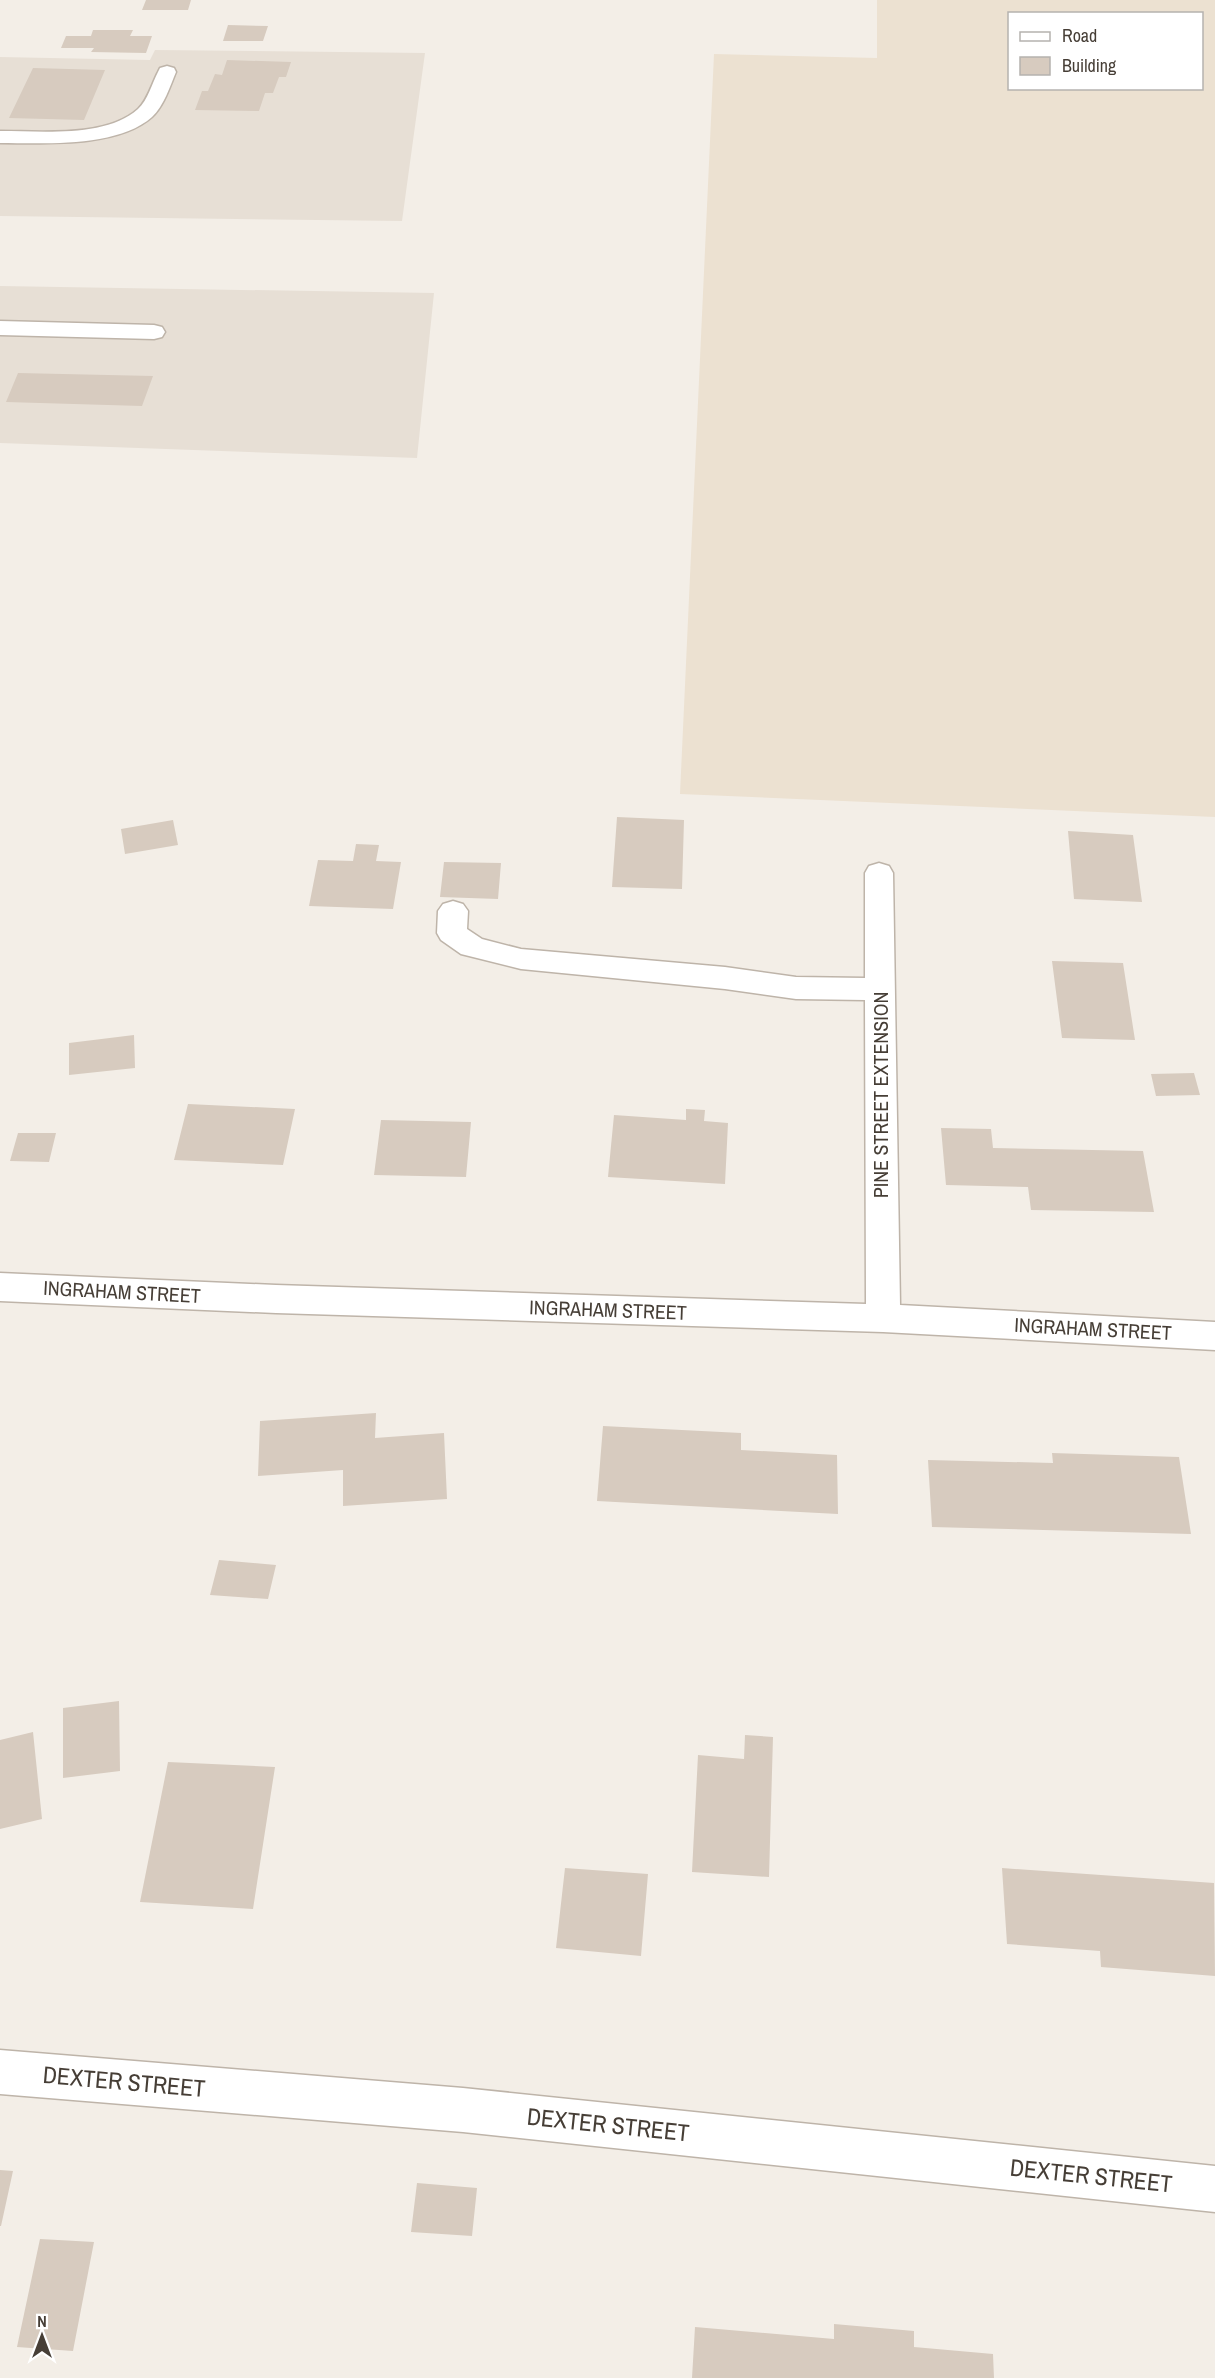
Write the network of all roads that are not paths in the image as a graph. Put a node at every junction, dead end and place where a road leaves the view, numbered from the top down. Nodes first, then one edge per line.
1 (167, 72) dead end
2 (0, 137) edge
3 (0, 328) edge
4 (154, 332) dead end
5 (879, 873) dead end
6 (453, 911) dead end
7 (880, 989) junction
8 (0, 1287) edge
9 (883, 1318) junction
10 (1215, 1336) edge
11 (0, 2072) edge
12 (1215, 2189) edge

1 - 2 street
3 - 4 street
5 - 7 street, PINE STREET EXTENSION
6 - 7 street
7 - 9 street, PINE STREET EXTENSION
8 - 9 street, INGRAHAM STREET
9 - 10 street, INGRAHAM STREET
11 - 12 street, DEXTER STREET

